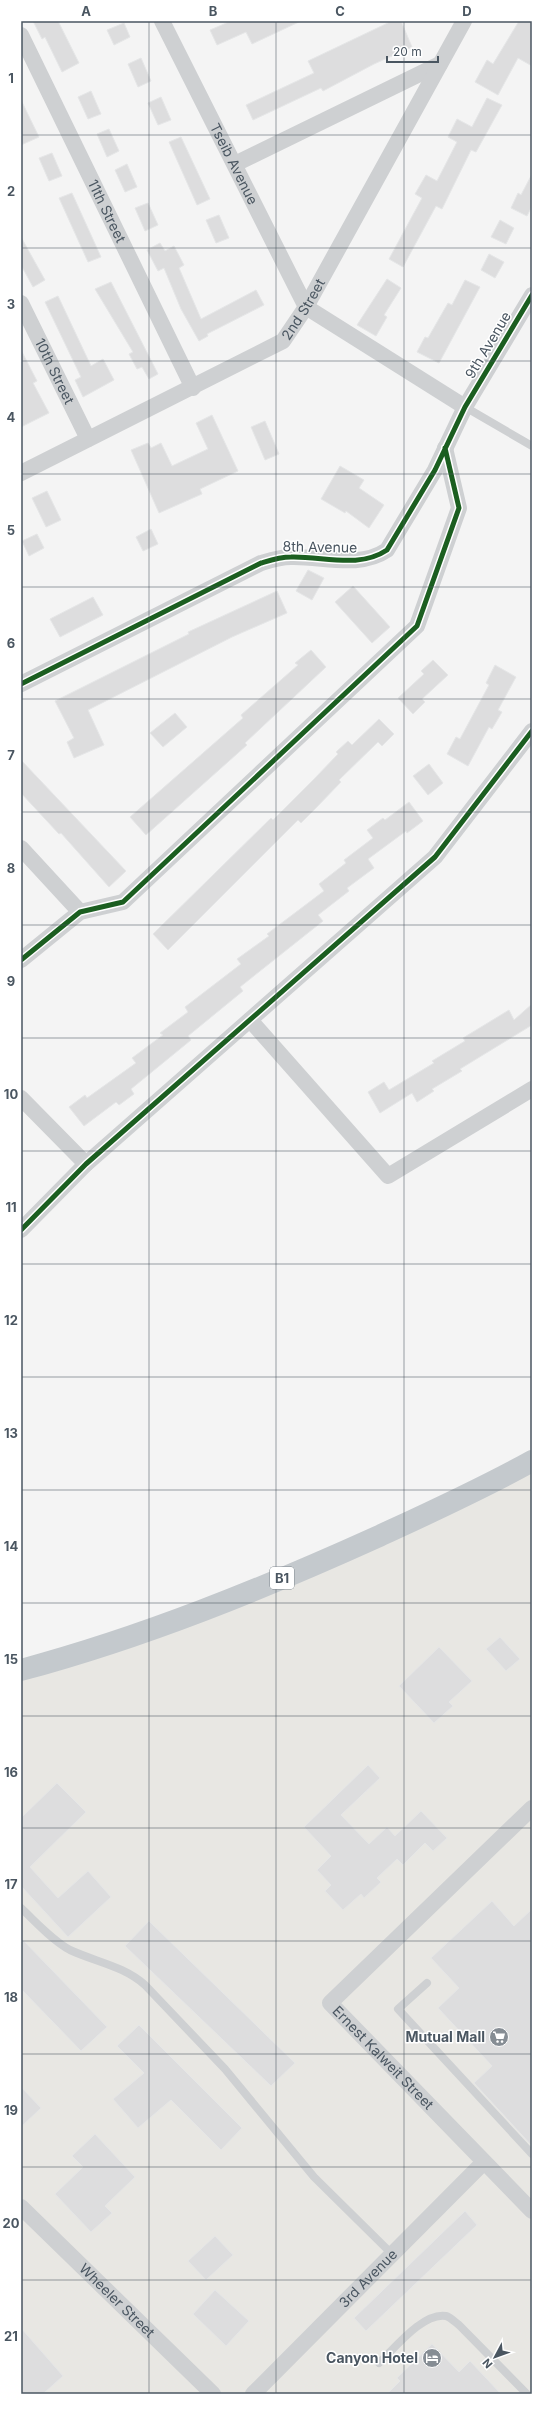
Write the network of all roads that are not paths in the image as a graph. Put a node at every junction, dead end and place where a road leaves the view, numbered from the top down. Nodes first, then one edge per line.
1 (464, 21) edge
2 (165, 22) edge
3 (21, 35) edge
4 (440, 64) junction
5 (235, 164) junction
6 (532, 295) edge
7 (21, 304) edge
8 (306, 307) junction
9 (193, 388) junction
10 (465, 407) junction
11 (88, 439) junction
12 (532, 446) edge
13 (445, 448) junction
14 (21, 473) edge
15 (21, 684) edge
16 (532, 731) edge
17 (21, 848) edge
18 (80, 912) junction
19 (21, 960) edge
20 (250, 1020) junction
21 (532, 1089) edge
22 (21, 1098) edge
23 (86, 1164) junction
24 (21, 1230) edge
25 (532, 1461) edge
26 (21, 1670) edge
27 (532, 1808) edge
28 (21, 1908) edge
29 (426, 1983) dead end
30 (532, 2154) edge
31 (483, 2162) junction
32 (21, 2207) edge
33 (532, 2211) edge
34 (392, 2254) junction
35 (379, 2363) dead end
36 (214, 2394) edge
37 (253, 2394) edge
38 (527, 2394) edge

1 - 4 street, 2nd Street
2 - 5 street, Tseib Avenue
3 - 9 street, 11th Street
4 - 5 street
4 - 8 street, 2nd Street
5 - 8 street, Tseib Avenue
6 - 10 street, 9th Avenue
7 - 11 street, 10th Street
8 - 9 street, 2nd Street
8 - 10 street
9 - 11 street, 2nd Street
10 - 12 lane
10 - 13 street, 8th Avenue
11 - 14 street, 2nd Street
13 - 15 street, 8th Avenue
13 - 18 street
16 - 20 street
17 - 18 street
18 - 19 street
20 - 21 street
20 - 23 street
22 - 23 street
23 - 24 street
25 - 26 highway, B1
27 - 31 street, Ernest Kalweit Street
28 - 34 lane
29 - 30 lane
31 - 33 street, Ernest Kalweit Street
31 - 34 street, 3rd Avenue
32 - 36 street, Wheeler Street
34 - 37 street, 3rd Avenue
35 - 38 lane

